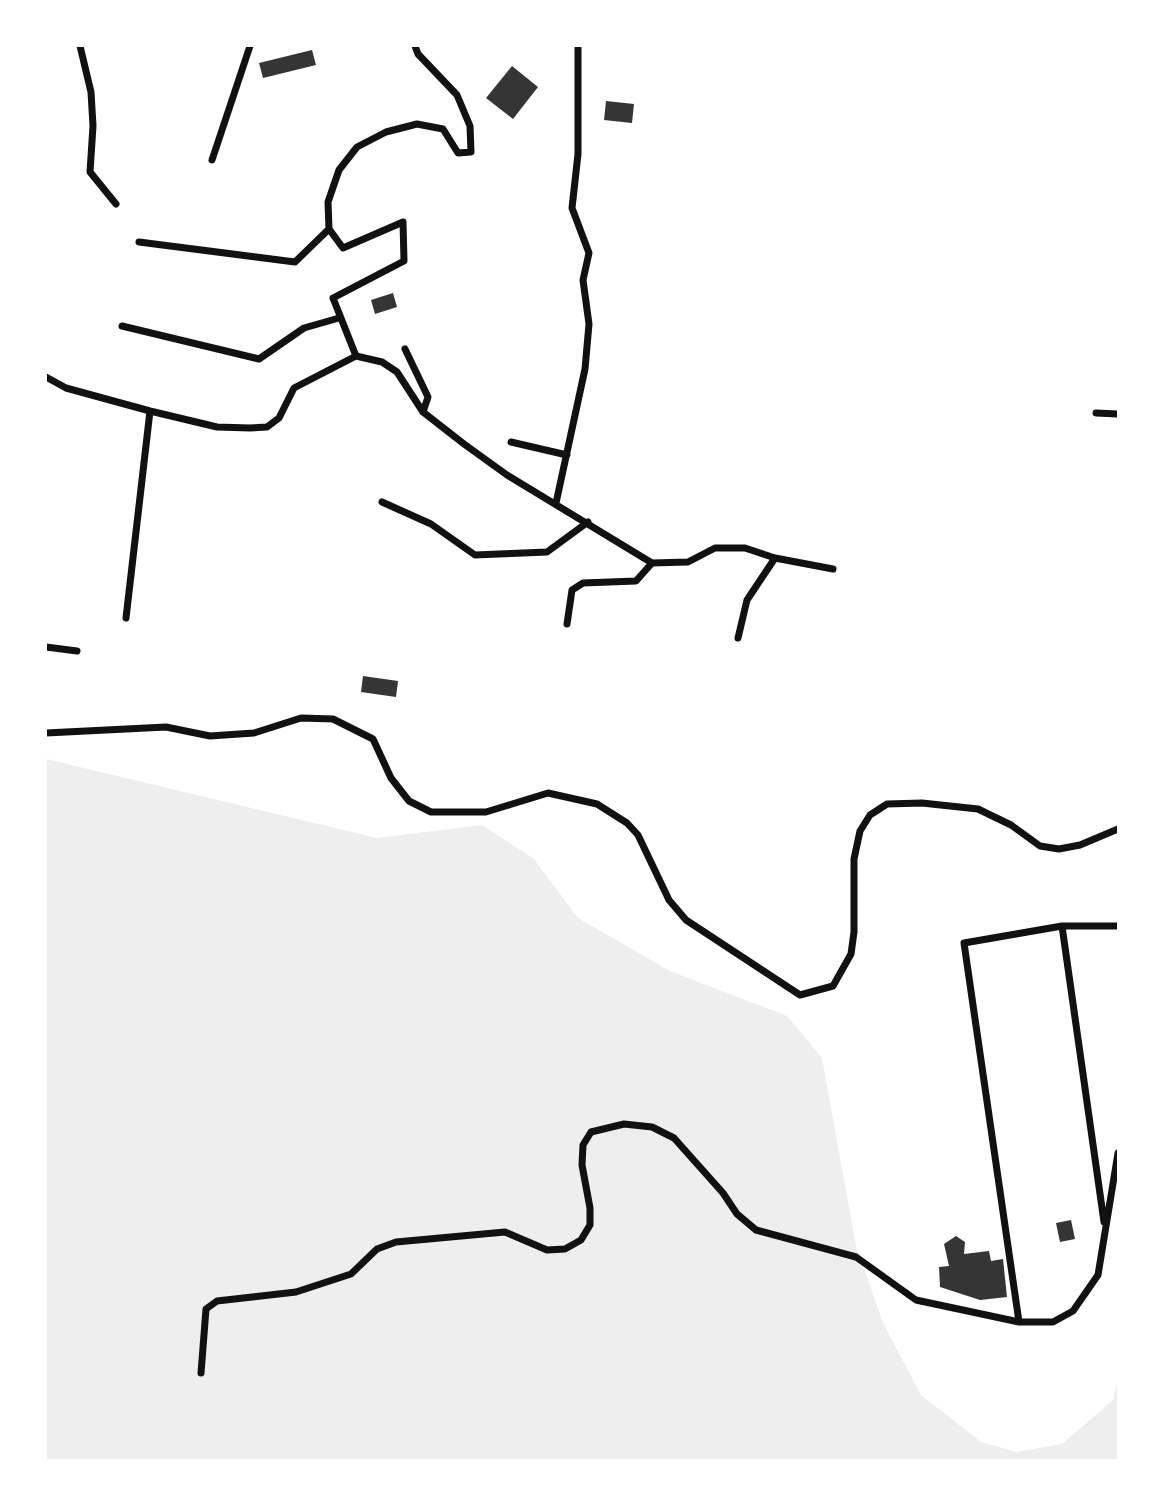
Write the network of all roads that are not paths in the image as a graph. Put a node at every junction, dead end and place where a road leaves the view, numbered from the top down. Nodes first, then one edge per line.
1 (79, 46) edge
2 (250, 46) edge
3 (415, 46) edge
4 (578, 46) edge
5 (212, 160) dead end
6 (116, 204) dead end
7 (329, 229) junction
8 (139, 242) dead end
9 (339, 318) junction
10 (122, 326) dead end
11 (405, 348) dead end
12 (356, 356) junction
13 (46, 377) edge
14 (150, 411) junction
15 (423, 412) junction
16 (1096, 413) dead end
17 (1118, 414) edge
18 (511, 442) dead end
19 (566, 455) junction
20 (382, 502) dead end
21 (556, 503) junction
22 (588, 522) junction
23 (775, 558) junction
24 (652, 563) junction
25 (834, 569) dead end
26 (126, 618) dead end
27 (567, 624) dead end
28 (737, 638) dead end
29 (46, 647) edge
30 (77, 651) dead end
31 (46, 733) edge
32 (1118, 829) edge
33 (1062, 926) junction
34 (1118, 926) edge
35 (1118, 1153) edge
36 (1106, 1233) junction
37 (1019, 1322) junction
38 (201, 1373) dead end

1 - 6 street
2 - 5 street
3 - 7 street
4 - 19 street
7 - 8 street
7 - 9 street
9 - 10 street
9 - 12 street
11 - 15 street
12 - 14 street
12 - 15 street
13 - 14 street
14 - 26 street
15 - 21 street
16 - 17 street
18 - 19 street
19 - 21 street
20 - 22 street
21 - 22 street
22 - 24 street
23 - 24 street
23 - 25 street
23 - 28 street
24 - 27 street
29 - 30 street
31 - 32 street
33 - 34 street
33 - 36 street
33 - 37 street
35 - 36 street
36 - 37 street
37 - 38 street

